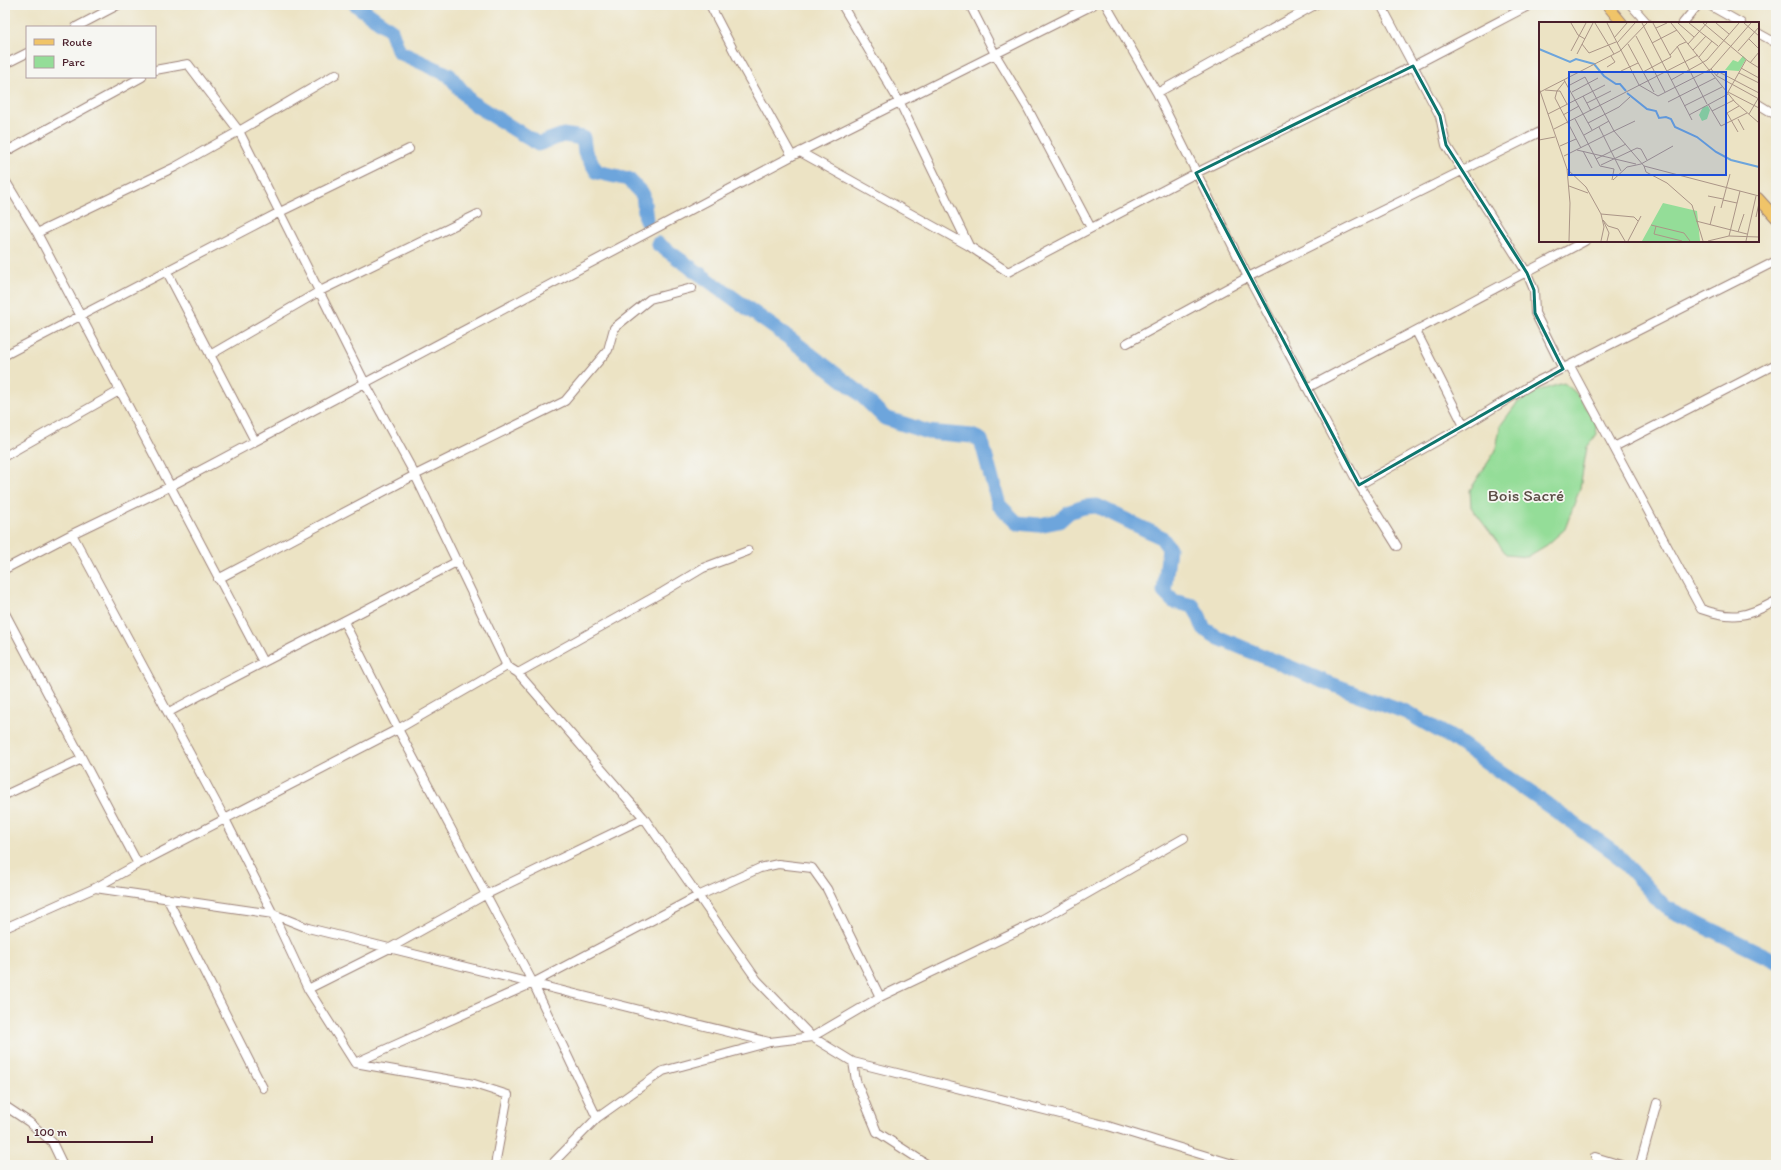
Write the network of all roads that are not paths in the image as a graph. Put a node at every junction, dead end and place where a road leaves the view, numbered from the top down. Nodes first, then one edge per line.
1 (118, 5) edge
2 (710, 5) edge
3 (842, 5) edge
4 (970, 5) edge
5 (1093, 5) edge
6 (1106, 5) edge
7 (1315, 5) edge
8 (1381, 5) edge
9 (1530, 5) edge
10 (1607, 5) edge
11 (1631, 5) edge
12 (1698, 5) edge
13 (1709, 5) edge
14 (1621, 22) edge
15 (1646, 22) edge
16 (1684, 22) edge
17 (1739, 22) edge
18 (78, 26) edge
19 (1759, 34) edge
20 (1776, 43) edge
21 (26, 54) edge
22 (995, 54) junction
23 (5, 64) edge
24 (1413, 66) junction
25 (156, 70) edge
26 (336, 74) dead end
27 (140, 78) edge
28 (1157, 93) junction
29 (900, 103) junction
30 (1759, 105) edge
31 (1776, 115) edge
32 (240, 131) junction
33 (1539, 133) edge
34 (409, 149) dead end
35 (5, 152) edge
36 (796, 154) junction
37 (1463, 171) junction
38 (1196, 173) junction
39 (5, 180) edge
40 (1759, 199) edge
41 (280, 212) junction
42 (478, 214) dead end
43 (1776, 218) edge
44 (1091, 228) junction
45 (37, 233) junction
46 (1583, 242) edge
47 (968, 246) junction
48 (1776, 261) edge
49 (167, 272) junction
50 (1527, 273) junction
51 (1248, 277) junction
52 (692, 288) dead end
53 (320, 291) junction
54 (80, 315) junction
55 (1416, 331) junction
56 (1127, 343) dead end
57 (210, 355) junction
58 (5, 356) edge
59 (1776, 364) edge
60 (1566, 367) junction
61 (364, 383) junction
62 (1307, 388) junction
63 (119, 390) junction
64 (1464, 426) junction
65 (255, 441) junction
66 (1614, 447) junction
67 (5, 456) edge
68 (415, 475) junction
69 (1359, 484) junction
70 (169, 487) junction
71 (72, 534) junction
72 (1397, 546) dead end
73 (748, 552) dead end
74 (458, 562) junction
75 (5, 570) edge
76 (218, 579) junction
77 (1776, 601) edge
78 (5, 613) edge
79 (344, 622) junction
80 (263, 662) junction
81 (508, 666) junction
82 (518, 673) junction
83 (169, 712) junction
84 (398, 729) junction
85 (82, 759) junction
86 (5, 795) edge
87 (644, 818) junction
88 (225, 819) junction
89 (1184, 838) dead end
90 (138, 864) junction
91 (95, 888) junction
92 (485, 895) junction
93 (698, 896) junction
94 (167, 898) junction
95 (273, 914) junction
96 (5, 928) edge
97 (390, 948) junction
98 (533, 983) junction
99 (308, 989) junction
100 (880, 997) junction
101 (812, 1038) junction
102 (770, 1042) junction
103 (853, 1062) junction
104 (355, 1063) junction
105 (263, 1088) dead end
106 (1657, 1102) dead end
107 (5, 1106) edge
108 (597, 1118) junction
109 (1595, 1157) dead end
110 (63, 1165) edge
111 (495, 1165) edge
112 (551, 1165) edge
113 (928, 1165) edge
114 (1236, 1165) edge
115 (1622, 1165) edge
116 (1640, 1165) edge

1 - 18 street
2 - 36 street
3 - 29 street
4 - 22 street
5 - 22 street
6 - 28 street
7 - 28 street
8 - 24 street
9 - 24 street
10 - 14 main road
11 - 15 street
12 - 16 street
13 - 17 street
19 - 20 street
21 - 23 street
22 - 29 street
22 - 44 street
24 - 37 street
24 - 38 street
25 - 32 street
26 - 32 street
27 - 35 street
28 - 38 street
29 - 36 street
29 - 47 street
30 - 31 street
32 - 41 street
32 - 45 street
33 - 37 street
34 - 41 street
36 - 47 street
36 - 61 street
37 - 50 street
37 - 51 street
38 - 44 street
38 - 51 street
39 - 45 street
40 - 43 main road
41 - 49 street
41 - 53 street
42 - 53 street
44 - 47 street
45 - 54 street
46 - 50 street
48 - 60 street
49 - 54 street
49 - 57 street
50 - 55 street
50 - 60 street
51 - 56 street
51 - 62 street
52 - 68 street
53 - 57 street
53 - 61 street
54 - 58 street
54 - 63 street
55 - 62 street
55 - 64 street
57 - 65 street
59 - 66 street
60 - 64 street
60 - 66 street
61 - 65 street
61 - 68 street
62 - 69 street
63 - 67 street
63 - 70 street
64 - 69 street
65 - 70 street
66 - 77 street
68 - 74 street
68 - 76 street
69 - 72 street
70 - 71 street
70 - 76 street
71 - 75 street
71 - 83 street
73 - 82 street
74 - 79 street
74 - 81 street
76 - 80 street
78 - 85 street
79 - 80 street
79 - 84 street
80 - 83 street
81 - 82 street
81 - 84 street
82 - 87 street
83 - 88 street
84 - 88 street
84 - 92 street
85 - 86 street
85 - 90 street
87 - 92 street
87 - 93 street
88 - 90 street
88 - 95 street
89 - 100 street
90 - 91 street
91 - 94 street
91 - 96 street
92 - 97 street
92 - 98 street
93 - 98 street
93 - 100 street
93 - 101 street
94 - 95 street
94 - 105 street
95 - 97 street
95 - 99 street
97 - 98 street
97 - 99 street
98 - 102 street
98 - 104 street
98 - 108 street
99 - 104 street
100 - 101 street
101 - 102 street
101 - 103 street
102 - 108 street
103 - 113 street
103 - 114 street
104 - 111 street
106 - 116 street
107 - 110 street
108 - 112 street
109 - 115 street

